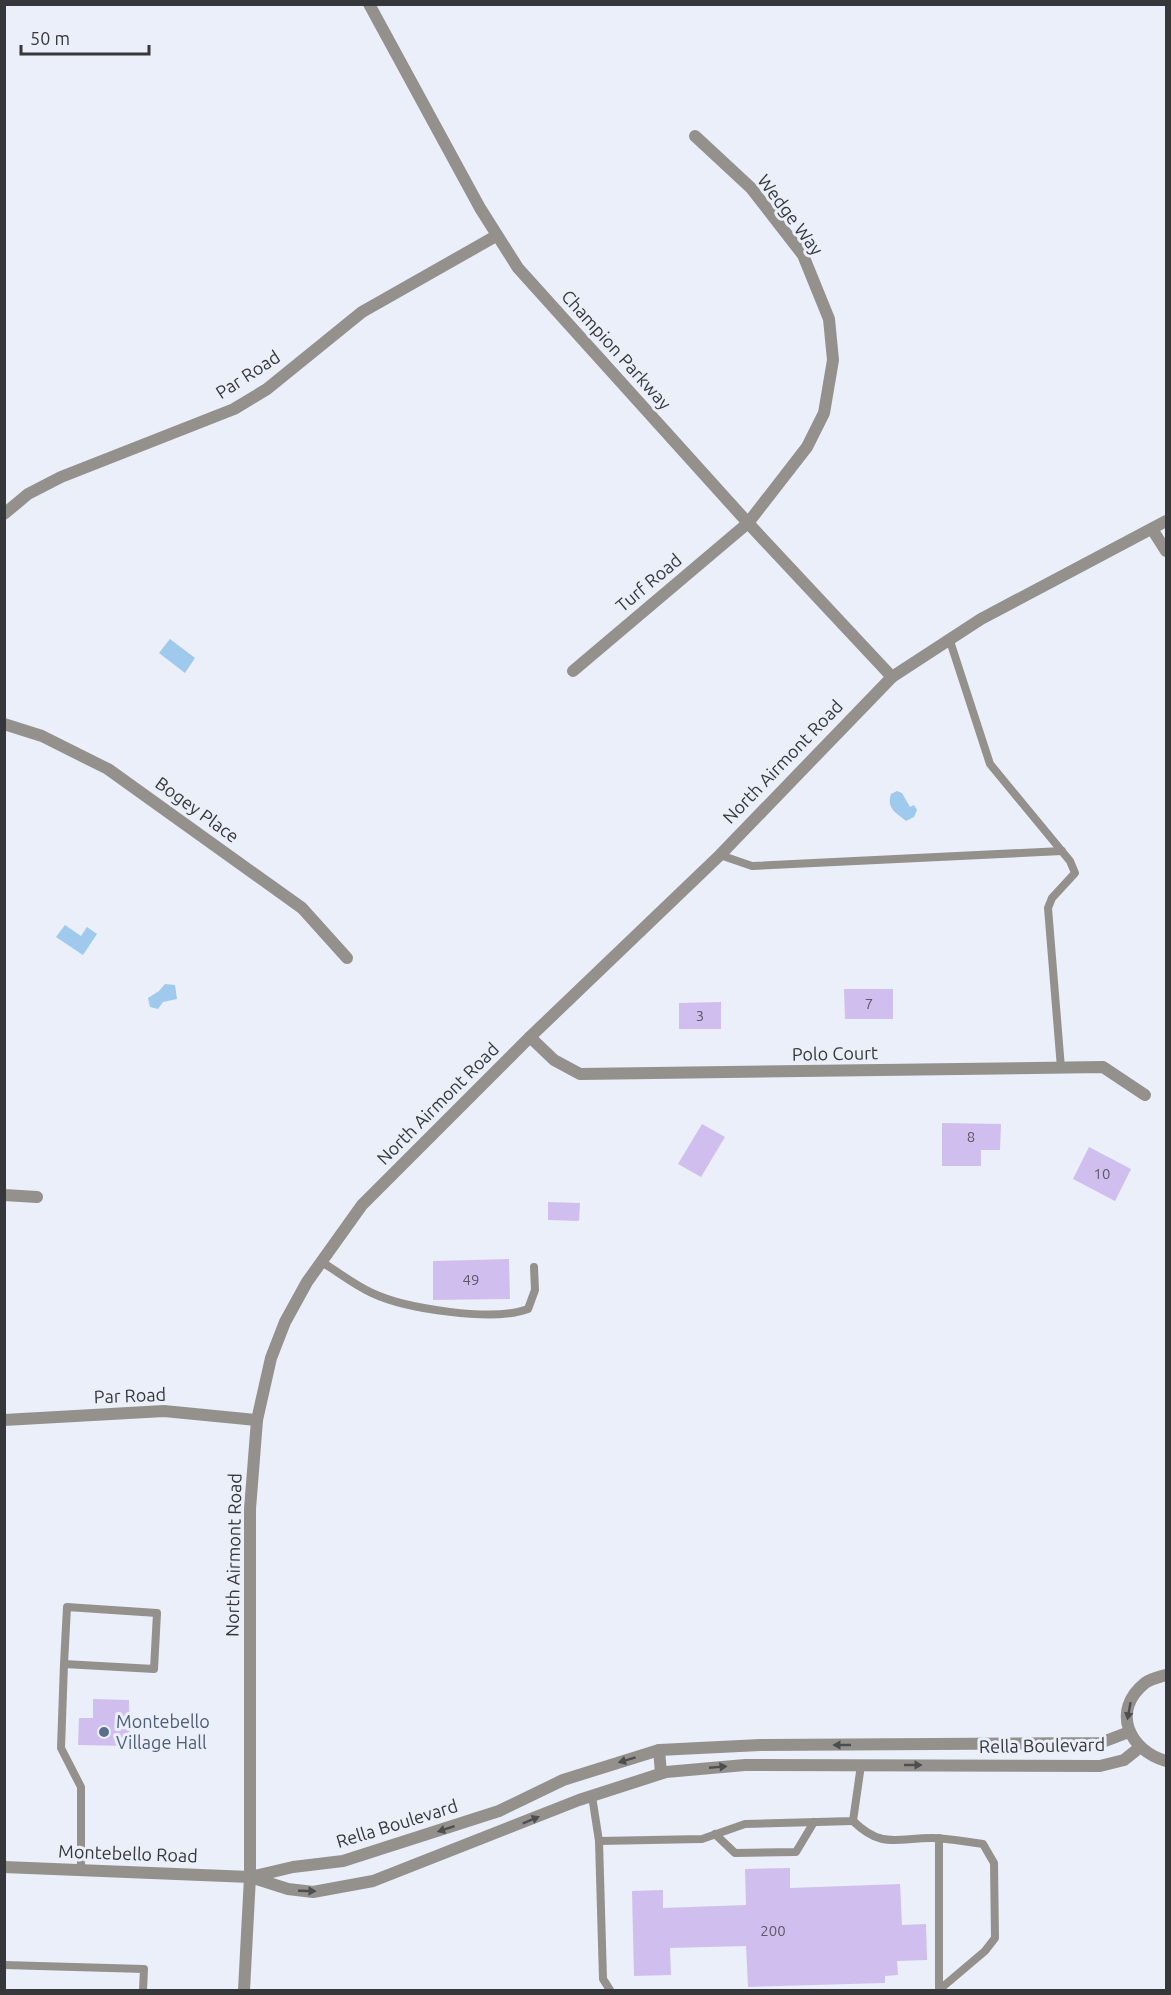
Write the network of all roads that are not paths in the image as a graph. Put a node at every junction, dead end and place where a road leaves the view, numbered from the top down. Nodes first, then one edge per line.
1 (369, 4) edge
2 (695, 136) dead end
3 (496, 236) junction
4 (4, 514) edge
5 (1167, 521) edge
6 (748, 523) junction
7 (1152, 529) junction
8 (1167, 551) edge
9 (949, 638) junction
10 (573, 671) dead end
11 (892, 677) junction
12 (4, 724) edge
13 (1062, 851) junction
14 (720, 855) junction
15 (347, 958) dead end
16 (530, 1037) junction
17 (1061, 1068) junction
18 (1145, 1095) dead end
19 (4, 1195) edge
20 (37, 1197) dead end
21 (320, 1261) junction
22 (534, 1267) dead end
23 (4, 1420) edge
24 (256, 1420) junction
25 (63, 1664) junction
26 (1167, 1675) edge
27 (1129, 1732) junction
28 (941, 1744) junction
29 (1139, 1748) junction
30 (659, 1750) junction
31 (1167, 1761) edge
32 (861, 1765) junction
33 (940, 1766) junction
34 (661, 1773) junction
35 (592, 1796) junction
36 (499, 1811) junction
37 (853, 1821) junction
38 (814, 1822) junction
39 (507, 1830) junction
40 (715, 1834) junction
41 (939, 1838) junction
42 (599, 1841) junction
43 (4, 1867) edge
44 (81, 1870) junction
45 (250, 1877) junction
46 (4, 1965) edge
47 (143, 1990) edge
48 (244, 1990) edge
49 (610, 1990) edge
50 (939, 1990) edge

1 - 3 street, Champion Parkway
2 - 6 street, Wedge Way
3 - 4 street, Par Road
3 - 6 street, Champion Parkway
5 - 7 street, North Airmont Road
6 - 10 street, Turf Road
6 - 11 street, Champion Parkway
7 - 8 street
7 - 9 street, North Airmont Road
9 - 11 street, North Airmont Road
9 - 13 lane
11 - 14 street, North Airmont Road
12 - 15 street, Bogey Place
13 - 14 lane
13 - 17 lane
14 - 16 street, North Airmont Road
16 - 17 street, Polo Court
16 - 21 street, North Airmont Road
17 - 18 street, Polo Court
19 - 20 street
21 - 22 lane
21 - 24 street, North Airmont Road
23 - 24 street, Par Road
24 - 45 street, North Airmont Road
25 - 25 lane
25 - 44 lane
26 -> 27 street, Rella Boulevard
27 - 28 street, Rella Boulevard
27 - 29 street, Rella Boulevard
28 -> 30 street, Rella Boulevard
28 - 33 street
29 - 31 street
29 - 33 street, Rella Boulevard
30 - 34 street
30 -> 36 street, Rella Boulevard
32 -> 33 street, Rella Boulevard
34 -> 32 street, Rella Boulevard
32 - 37 lane
34 - 35 street, Rella Boulevard
39 -> 35 street, Rella Boulevard
35 - 42 lane
36 - 39 street
36 -> 45 street, Rella Boulevard
37 - 38 lane
37 - 41 lane
38 - 40 lane
38 - 40 lane
45 -> 39 street, Rella Boulevard
40 - 42 lane
41 - 50 lane
41 - 50 lane
42 - 49 lane
43 - 44 street, Montebello Road
44 - 45 street, Montebello Road
45 - 48 street, North Airmont Road
46 - 47 lane

